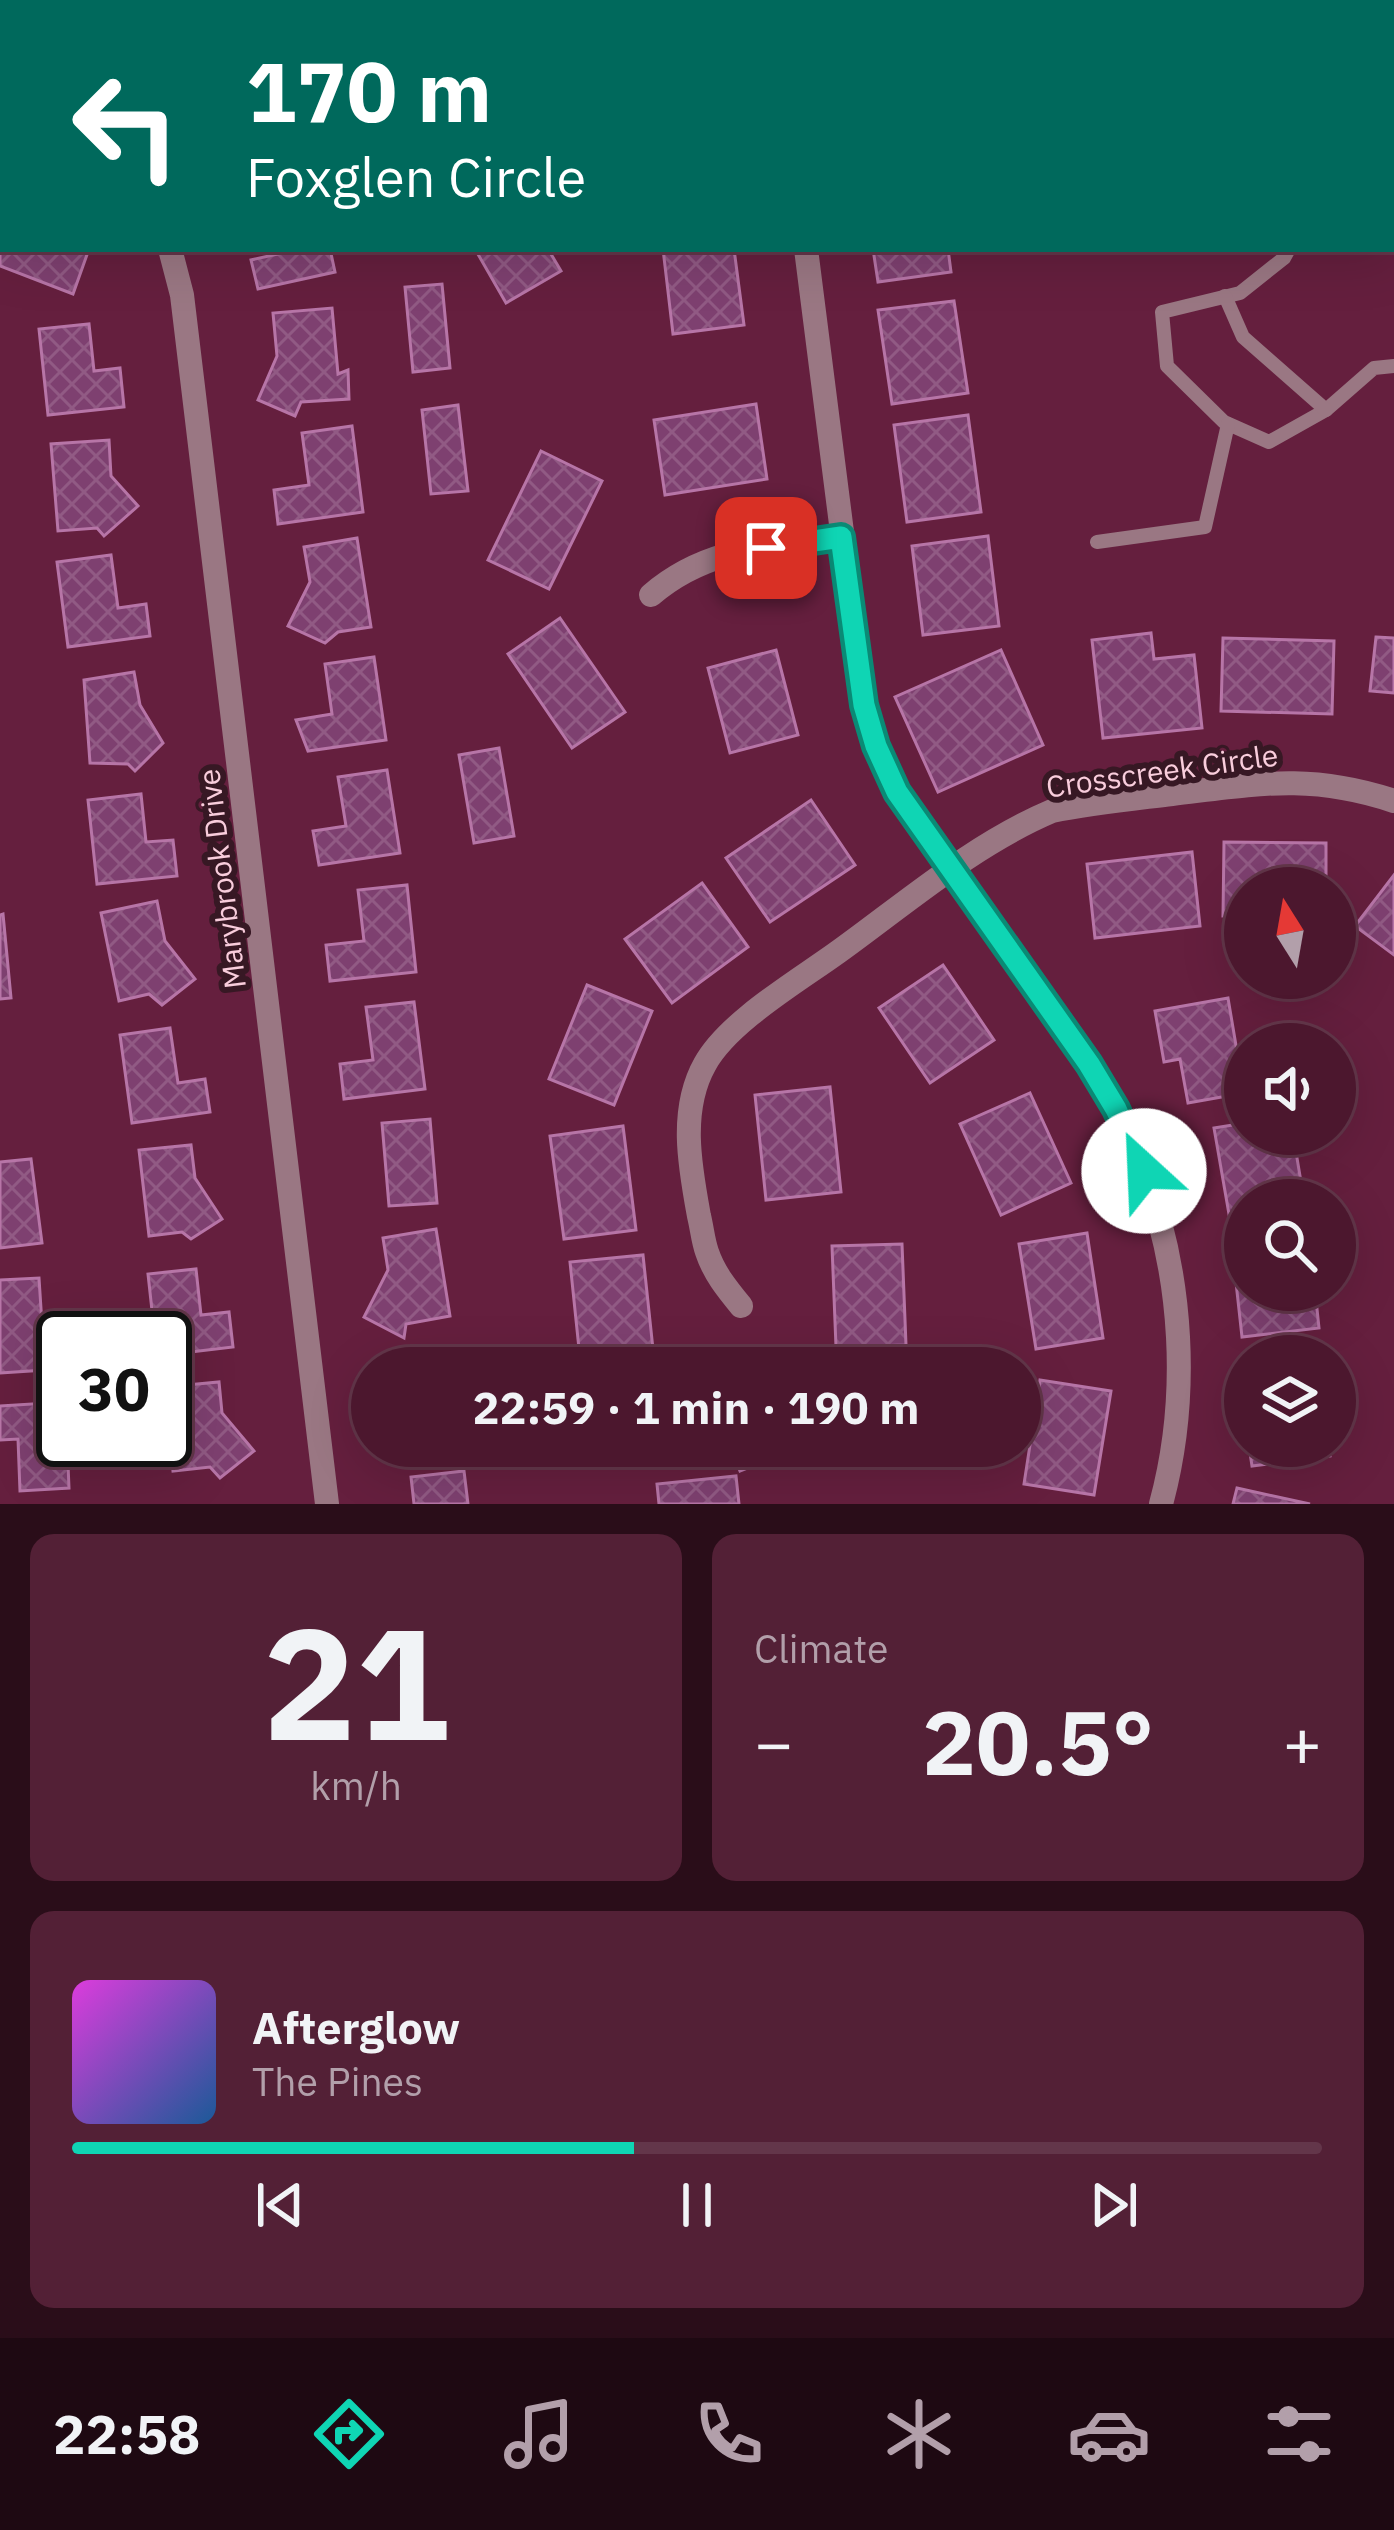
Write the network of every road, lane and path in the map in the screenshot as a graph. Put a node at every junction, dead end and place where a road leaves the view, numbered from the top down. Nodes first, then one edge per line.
1 (171, 252) edge
2 (806, 252) edge
3 (1287, 252) edge
4 (1225, 296) junction
5 (1394, 366) edge
6 (1326, 410) junction
7 (1228, 424) junction
8 (841, 537) junction
9 (1097, 542) dead end
10 (650, 595) dead end
11 (1394, 801) edge
12 (951, 870) junction
13 (740, 1306) dead end
14 (326, 1504) edge
15 (1162, 1504) edge

1 - 14 street, Marybrook Drive
2 - 8 street
3 - 4 lane
4 - 6 lane
4 - 7 lane
5 - 6 lane
6 - 7 lane
7 - 9 lane
8 - 10 street
8 - 12 street
11 - 12 street, Crosscreek Circle
12 - 13 street, Crosscreek Circle
12 - 15 street

